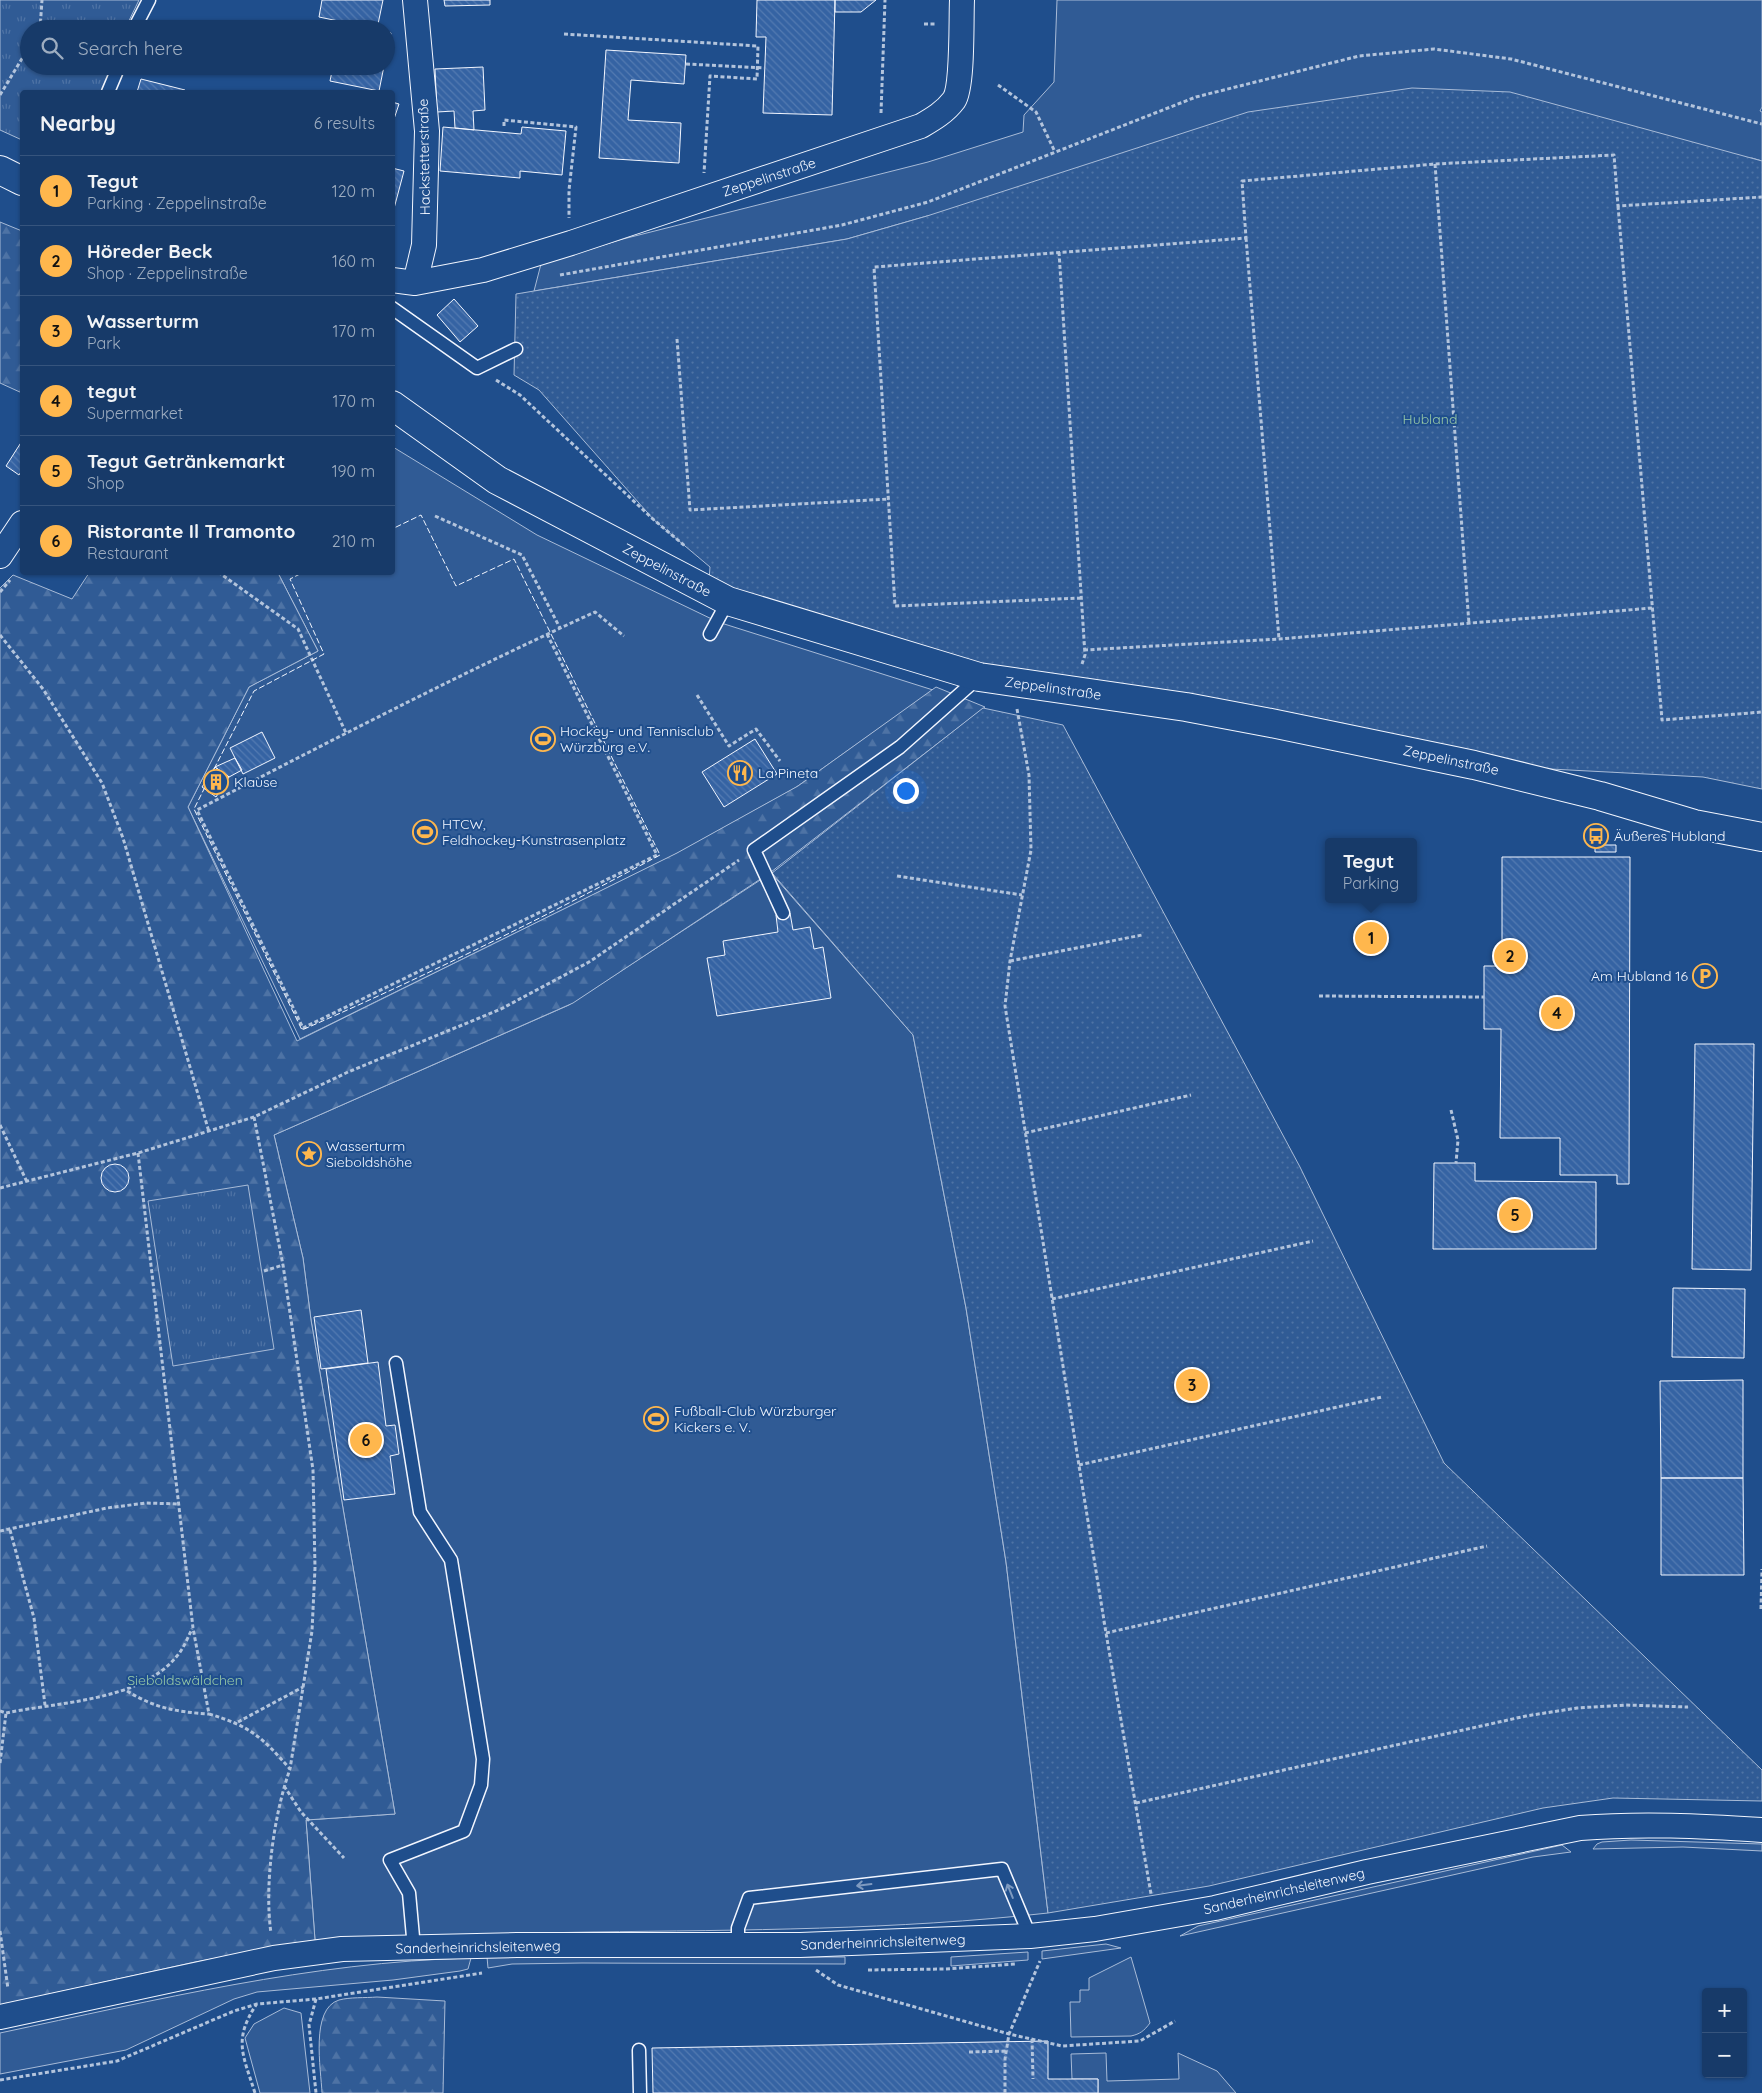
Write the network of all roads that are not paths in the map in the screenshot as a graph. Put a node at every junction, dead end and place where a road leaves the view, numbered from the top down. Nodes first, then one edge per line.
1 (149, 0) edge
2 (415, 0) edge
3 (962, 0) edge
4 (139, 20) edge
5 (115, 75) edge
6 (109, 90) edge
7 (0, 170) edge
8 (20, 180) edge
9 (404, 282) edge
10 (395, 310) edge
11 (516, 349) dead end
12 (395, 407) edge
13 (20, 526) edge
14 (0, 556) edge
15 (728, 601) junction
16 (710, 634) dead end
17 (979, 677) junction
18 (1762, 837) edge
19 (783, 914) dead end
20 (396, 1363) dead end
21 (1762, 1830) edge
22 (1030, 1936) junction
23 (738, 1946) junction
24 (414, 1948) junction
25 (6, 2015) edge
26 (639, 2050) dead end
27 (640, 2093) edge

1 - 4 lane
2 - 9 street, Hackstetterstraße
3 - 9 street, Zeppelinstraße
5 - 6 lane
7 - 8 street
10 - 11 lane
12 - 15 street, Zeppelinstraße
13 - 14 street
15 - 16 lane
15 - 17 street, Zeppelinstraße
17 - 18 street, Zeppelinstraße
17 - 19 lane
20 - 24 lane
21 - 22 street, Sanderheinrichsleitenweg
22 - 23 street, Sanderheinrichsleitenweg
22 -> 23 lane
23 - 24 street, Sanderheinrichsleitenweg
24 - 25 street, Sanderheinrichsleitenweg
26 - 27 lane

